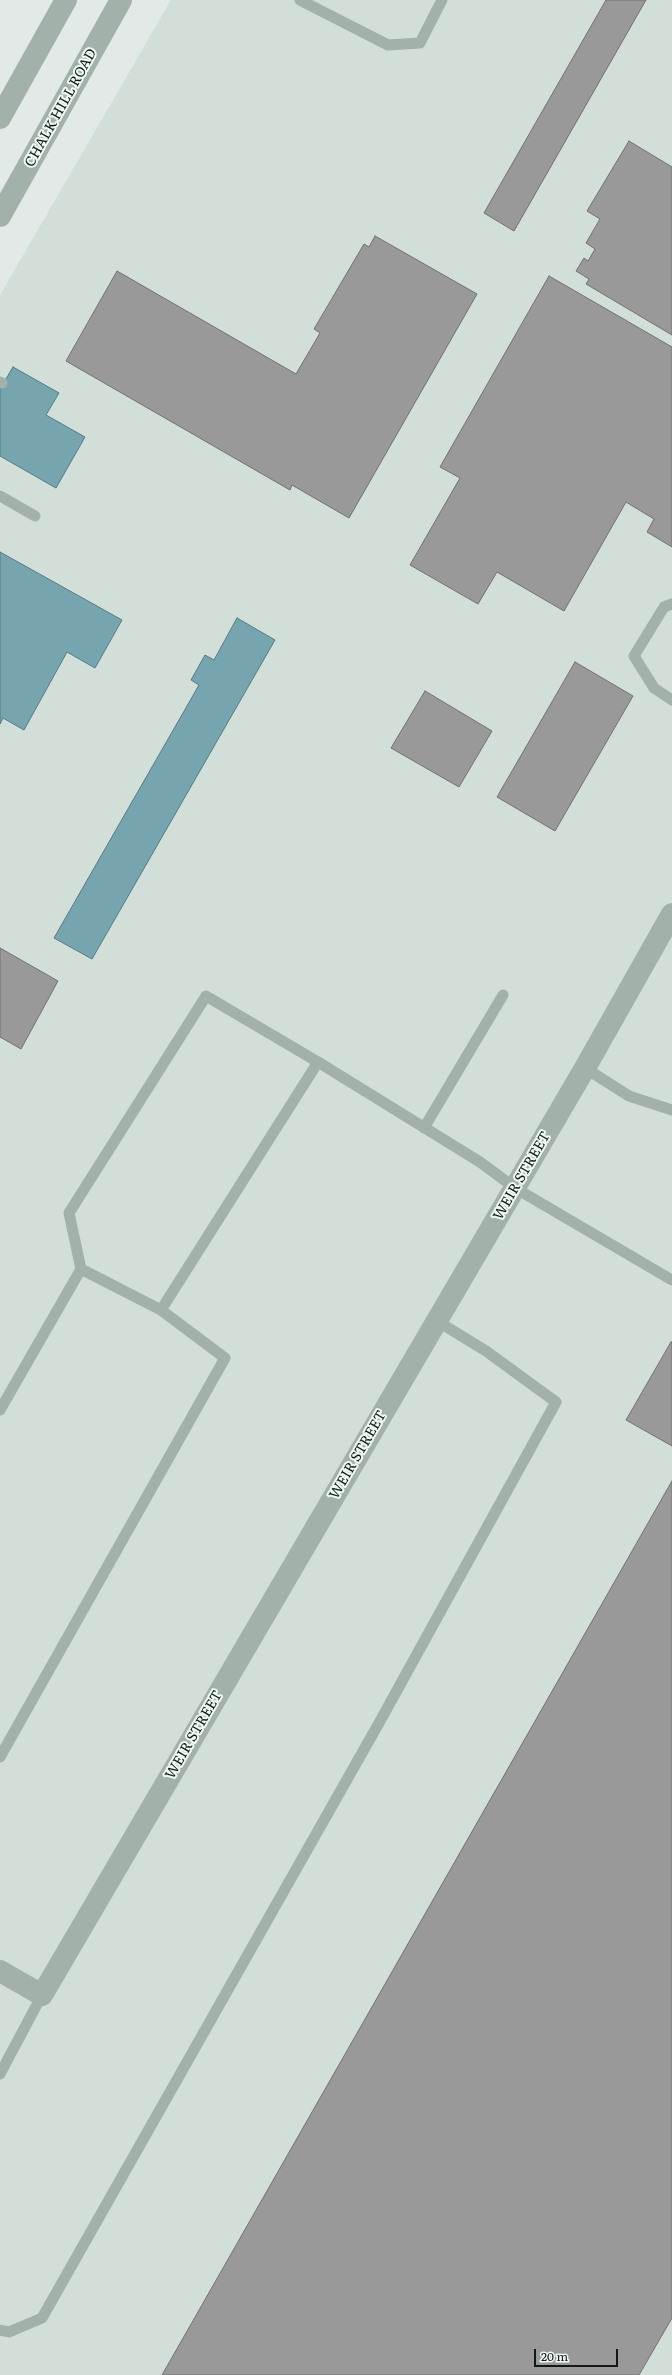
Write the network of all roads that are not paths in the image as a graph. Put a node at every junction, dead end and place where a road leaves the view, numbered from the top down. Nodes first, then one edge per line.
1 (66, 0) edge
2 (121, 0) edge
3 (300, 0) edge
4 (442, 0) edge
5 (0, 118) edge
6 (0, 216) edge
7 (0, 496) edge
8 (35, 516) dead end
9 (672, 604) edge
10 (672, 700) edge
11 (672, 914) edge
12 (503, 995) dead end
13 (318, 1062) junction
14 (585, 1068) junction
15 (672, 1110) edge
16 (424, 1128) junction
17 (515, 1188) junction
18 (81, 1269) junction
19 (672, 1280) edge
20 (161, 1310) junction
21 (437, 1321) junction
22 (0, 1410) edge
23 (0, 1756) edge
24 (0, 1971) edge
25 (42, 1995) junction
26 (0, 2074) edge
27 (0, 2330) edge

1 - 5 street
2 - 6 street, CHALK HILL ROAD
3 - 4 lane
7 - 8 lane
9 - 10 lane
11 - 14 street, WEIR STREET
12 - 16 lane
13 - 16 lane
13 - 18 lane
13 - 20 lane
14 - 15 lane
14 - 17 street, WEIR STREET
16 - 17 lane
17 - 19 lane
17 - 21 street, WEIR STREET
18 - 20 lane
18 - 22 lane
20 - 23 lane
21 - 25 street, WEIR STREET
21 - 27 lane
24 - 25 street
25 - 26 lane

